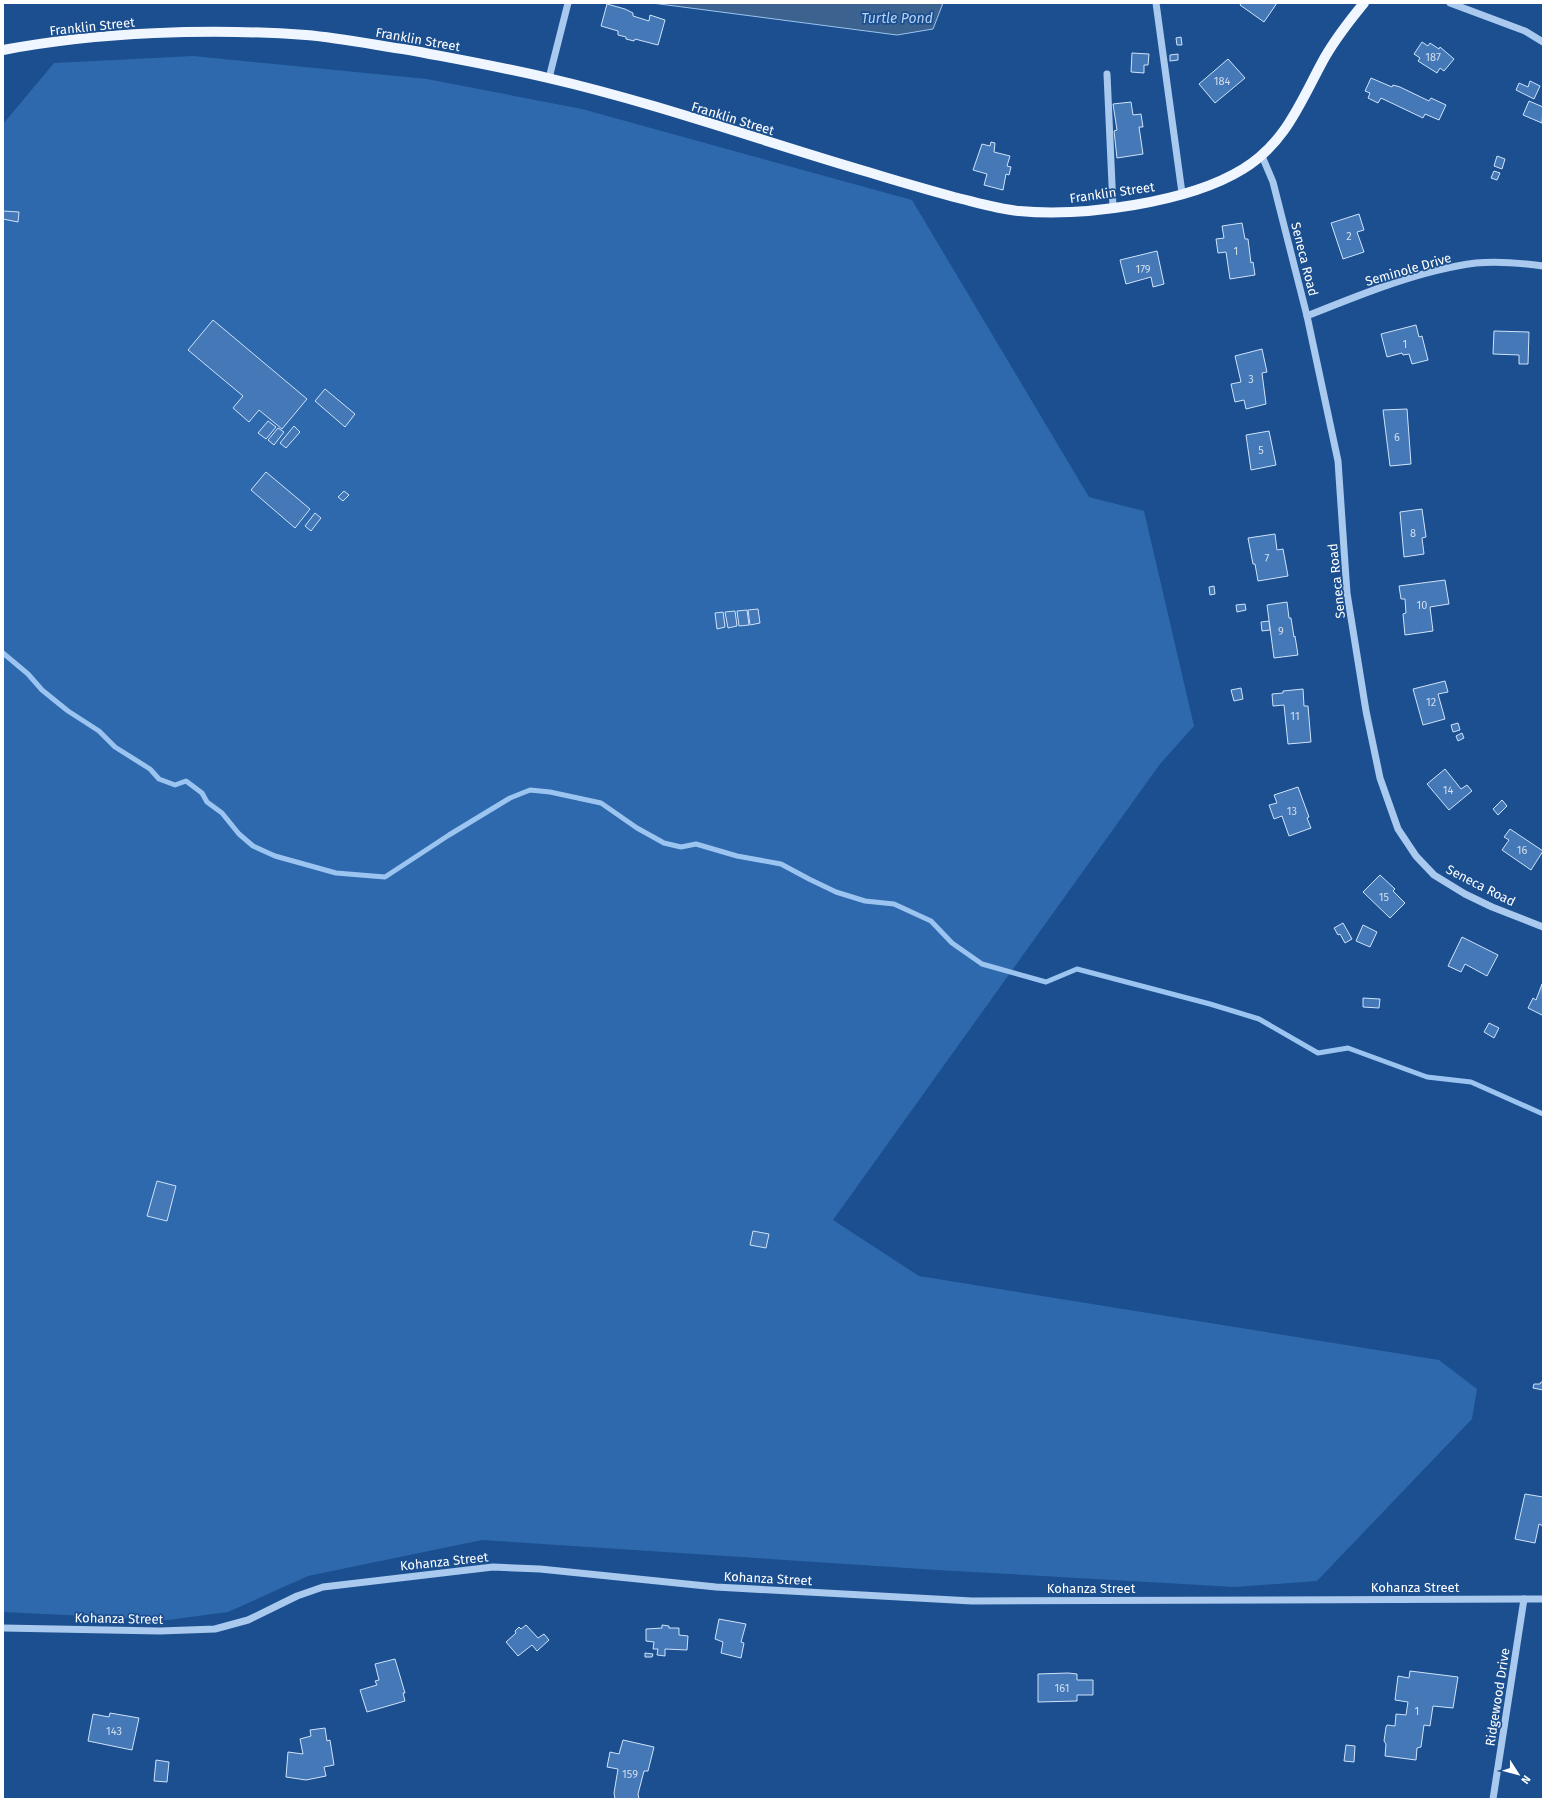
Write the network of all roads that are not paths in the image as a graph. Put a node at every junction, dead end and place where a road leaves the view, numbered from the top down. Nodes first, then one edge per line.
1 (568, 3) edge
2 (1156, 3) edge
3 (1364, 3) edge
4 (1450, 3) edge
5 (1543, 42) edge
6 (3, 50) edge
7 (1107, 74) dead end
8 (549, 78) junction
9 (1262, 156) junction
10 (1182, 193) junction
11 (1113, 208) junction
12 (1543, 266) edge
13 (1307, 316) junction
14 (1543, 927) edge
15 (1524, 1599) junction
16 (1543, 1599) edge
17 (3, 1628) edge
18 (1493, 1799) edge

1 - 8 street
2 - 10 street
3 - 9 main road, Franklin Street
4 - 5 street
6 - 8 main road, Franklin Street
7 - 11 street
8 - 11 main road, Franklin Street
9 - 10 main road, Franklin Street
9 - 13 street, Seneca Road
10 - 11 main road, Franklin Street
12 - 13 street, Seminole Drive
13 - 14 street, Seneca Road
15 - 16 street, Kohanza Street
15 - 17 street, Kohanza Street
15 - 18 street, Ridgewood Drive

